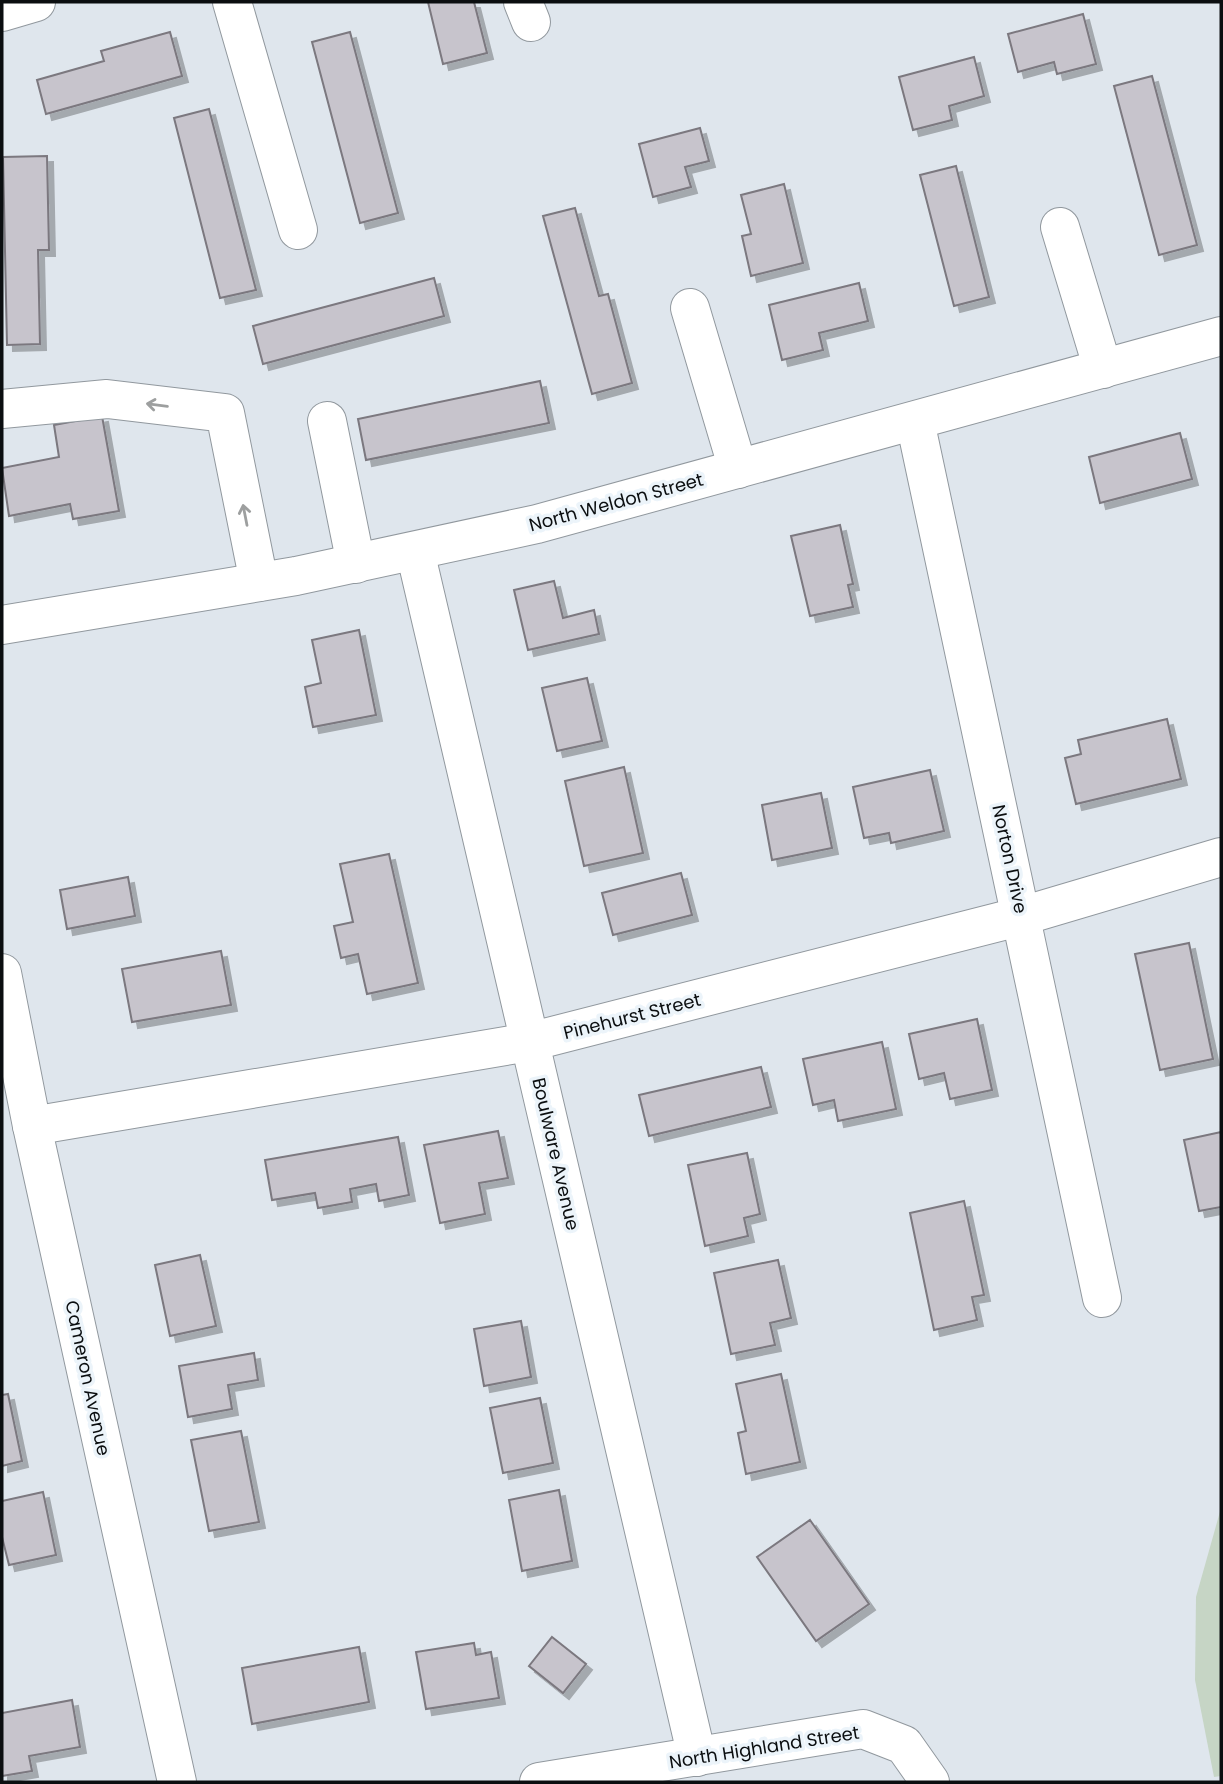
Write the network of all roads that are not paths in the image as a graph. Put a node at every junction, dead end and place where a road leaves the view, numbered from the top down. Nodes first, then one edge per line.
1 (36, 2) edge
2 (232, 2) edge
3 (2, 12) edge
4 (1060, 227) dead end
5 (298, 230) dead end
6 (690, 308) dead end
7 (1221, 335) edge
8 (1103, 369) junction
9 (2, 409) edge
10 (327, 421) dead end
11 (915, 421) junction
12 (738, 469) junction
13 (415, 551) junction
14 (356, 564) junction
15 (259, 582) junction
16 (2, 625) edge
17 (1221, 857) edge
18 (1022, 916) junction
19 (2, 973) edge
20 (529, 1042) junction
21 (33, 1126) junction
22 (1102, 1298) dead end
23 (697, 1757) junction
24 (177, 1782) edge
25 (539, 1782) edge
26 (929, 1782) edge

1 - 3 street
2 - 5 street
4 - 8 street
6 - 12 street
7 - 8 street, North Weldon Street
8 - 11 street, North Weldon Street
15 -> 9 street
10 - 14 street
11 - 12 street, North Weldon Street
11 - 18 street, Norton Drive
12 - 13 street, North Weldon Street
13 - 14 street, North Weldon Street
13 - 20 street, Boulware Avenue
14 - 15 street, North Weldon Street
15 - 16 street, North Weldon Street
17 - 18 street, Pinehurst Street
18 - 20 street, Pinehurst Street
18 - 22 street, Norton Drive
19 - 21 street, Cameron Avenue
20 - 21 street, Pinehurst Street
20 - 23 street, Boulware Avenue
21 - 24 street, Cameron Avenue
23 - 25 street, North Highland Street
23 - 26 street, North Highland Street

